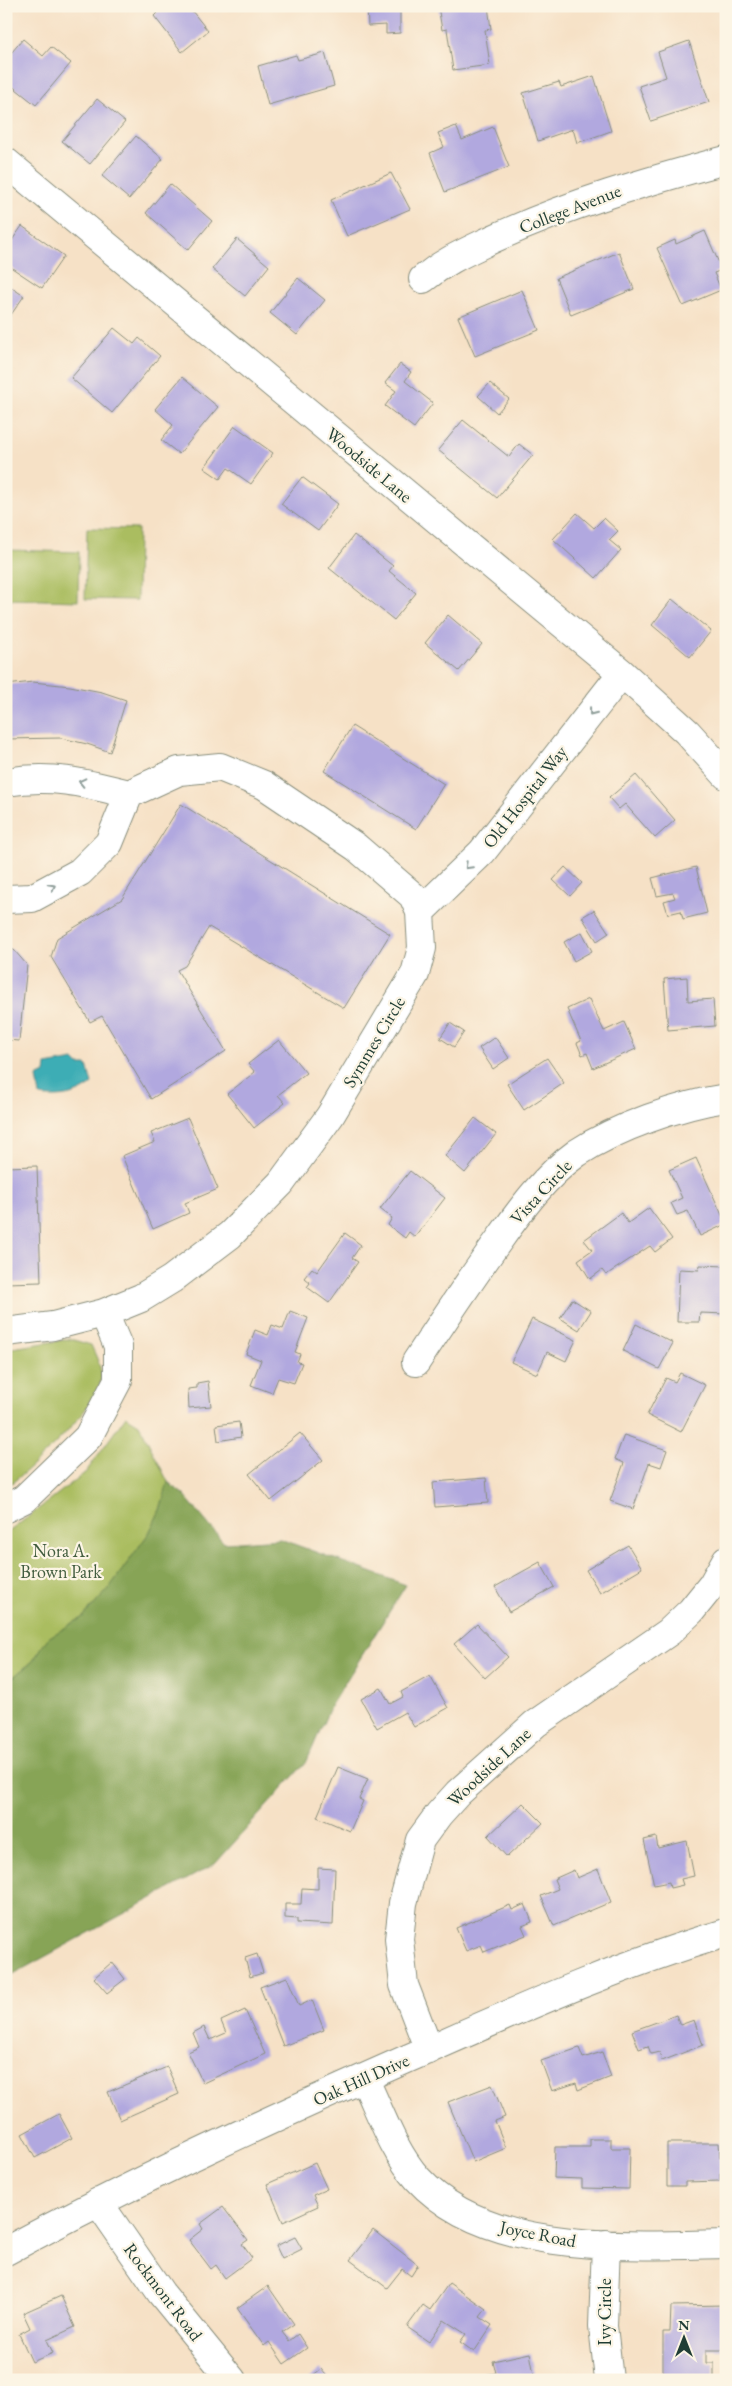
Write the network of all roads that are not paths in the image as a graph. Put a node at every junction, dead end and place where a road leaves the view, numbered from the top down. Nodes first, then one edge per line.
1 (726, 160) edge
2 (6, 162) edge
3 (423, 280) dead end
4 (622, 673) junction
5 (726, 775) edge
6 (6, 782) edge
7 (129, 794) junction
8 (6, 899) edge
9 (420, 912) junction
10 (726, 1098) edge
11 (104, 1313) junction
12 (6, 1332) edge
13 (416, 1362) dead end
14 (6, 1508) edge
15 (726, 1560) edge
16 (726, 1933) edge
17 (428, 2050) junction
18 (364, 2078) junction
19 (98, 2202) junction
20 (606, 2244) junction
21 (726, 2244) edge
22 (6, 2251) edge
23 (232, 2380) edge
24 (609, 2380) edge

1 - 3 street, College Avenue
2 - 4 street, Woodside Lane
4 - 5 street, Woodside Lane
4 -> 9 street, Old Hospital Way
7 -> 6 street
8 -> 7 street
7 - 9 street, Symmes Circle
9 - 11 street, Symmes Circle
10 - 13 street, Vista Circle
11 - 12 street, Symmes Circle
11 - 14 street
15 - 17 street, Woodside Lane
16 - 17 street, Oak Hill Drive
17 - 18 street, Oak Hill Drive
18 - 19 street, Oak Hill Drive
18 - 20 street, Joyce Road
19 - 22 street, Oak Hill Drive
19 - 23 street, Rockmont Road
20 - 21 street, Joyce Road
20 - 24 street, Ivy Circle

